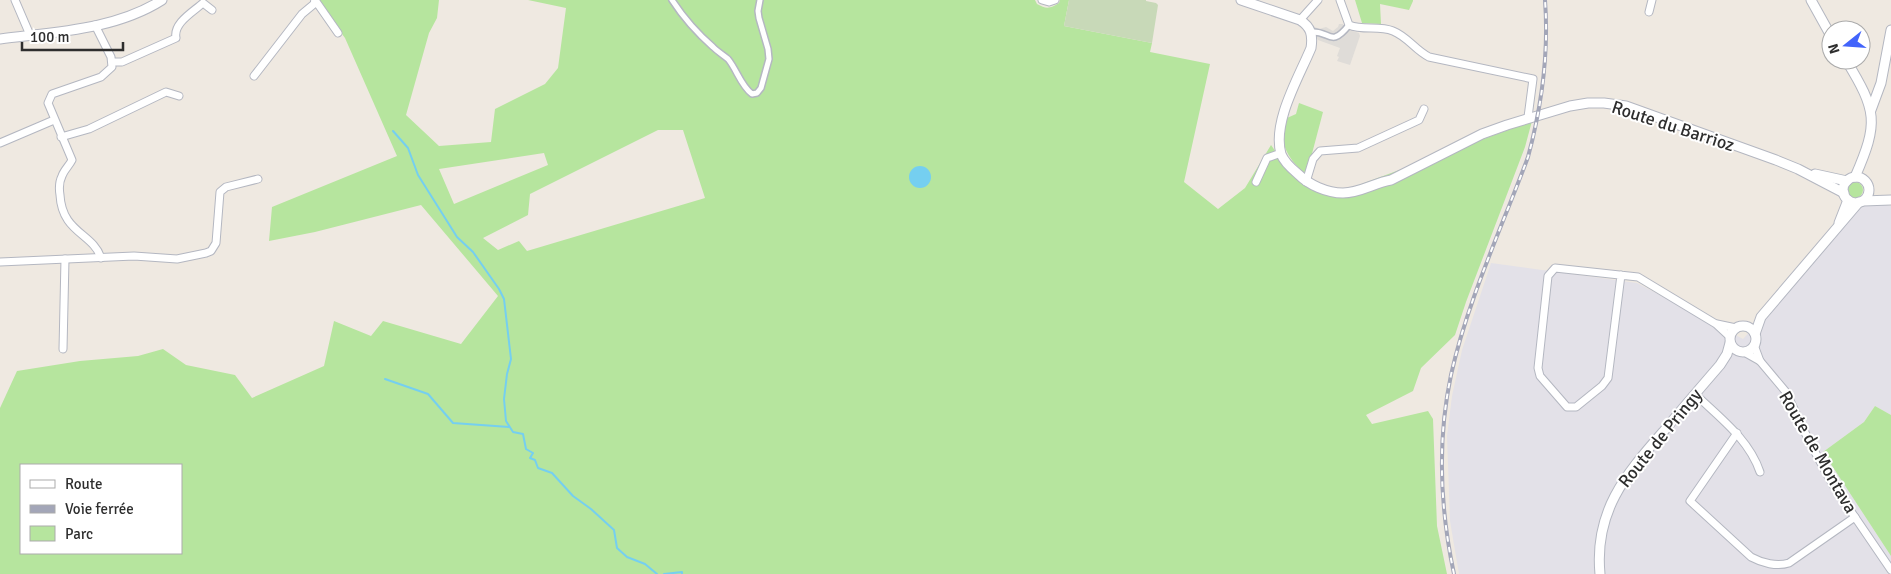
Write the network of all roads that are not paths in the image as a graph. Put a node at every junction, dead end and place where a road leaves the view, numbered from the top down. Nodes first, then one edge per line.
1 (15, 0) edge
2 (162, 0) edge
3 (315, 0) edge
4 (672, 0) edge
5 (760, 0) edge
6 (1042, 0) edge
7 (1055, 0) edge
8 (1241, 0) edge
9 (1318, 0) edge
10 (1340, 0) edge
11 (1652, 0) edge
12 (1811, 0) edge
13 (212, 10) dead end
14 (1649, 12) dead end
15 (1300, 20) junction
16 (1822, 20) edge
17 (95, 25) junction
18 (1349, 25) junction
19 (1891, 30) edge
20 (338, 33) dead end
21 (30, 35) junction
22 (1311, 35) junction
23 (0, 39) edge
24 (113, 62) junction
25 (1852, 70) edge
26 (254, 76) dead end
27 (1880, 87) junction
28 (1866, 94) junction
29 (179, 96) dead end
30 (1424, 109) dead end
31 (1871, 111) junction
32 (1528, 117) junction
33 (54, 120) junction
34 (62, 137) junction
35 (0, 143) edge
36 (1867, 150) junction
37 (1281, 153) junction
38 (1798, 169) junction
39 (258, 179) dead end
40 (1851, 179) junction
41 (1256, 182) dead end
42 (1306, 182) junction
43 (1867, 185) junction
44 (1846, 196) junction
45 (1891, 200) edge
46 (1861, 202) junction
47 (1837, 228) junction
48 (101, 258) junction
49 (65, 259) junction
50 (0, 262) edge
51 (1621, 275) junction
52 (1761, 317) junction
53 (1716, 324) junction
54 (1747, 327) junction
55 (1736, 328) junction
56 (1755, 334) junction
57 (1730, 340) junction
58 (1754, 345) junction
59 (63, 349) dead end
60 (1741, 352) junction
61 (1760, 361) junction
62 (1720, 365) junction
63 (1695, 394) junction
64 (1737, 433) junction
65 (1760, 472) dead end
66 (1855, 517) junction
67 (1891, 570) edge
68 (1600, 574) edge

1 - 21 street
2 - 17 street
3 - 20 street
3 - 26 street
4 - 5 street
6 - 7 street
8 - 15 street
9 - 15 street
10 - 18 street
11 - 14 street
12 - 16 street
13 - 24 street
15 - 22 street
17 - 21 street
17 - 24 street
18 - 22 street
18 - 32 street
19 - 27 street
21 - 23 street
22 - 37 street
24 - 33 street
25 - 28 street
27 - 28 street
27 - 31 street
28 - 31 street
29 - 34 street
30 - 42 street
31 - 36 street
32 - 38 street, Route du Barrioz
32 - 42 street, Route du Barrioz
33 - 34 street
33 - 35 street
34 - 48 street
36 - 40 street
36 - 43 street
37 - 41 street
37 - 42 street, Route du Barrioz
38 - 40 street, Route du Barrioz
38 - 44 street, Route du Barrioz
39 - 48 street
40 - 43 street, Route du Barrioz
40 - 44 street
43 - 45 street, Route du Barrioz
43 - 46 street
44 - 46 street, Route du Barrioz
44 - 47 street
45 - 46 street, Route du Barrioz
46 - 47 street
47 - 52 street
48 - 49 street
49 - 50 street
49 - 59 street
51 - 51 street
51 - 53 street
52 - 54 street
52 - 56 street
53 - 55 street
53 - 57 street
54 - 55 street
54 - 56 street
55 - 57 street
56 - 58 street
57 - 60 street
57 - 62 street, Route de Pringy
58 - 60 street
58 - 61 street, Route de Montava
60 - 61 street, Route de Montava
60 - 62 street, Route de Pringy
61 - 66 street, Route de Montava
62 - 63 street, Route de Pringy
63 - 64 street
63 - 68 street, Route de Pringy
64 - 65 street
64 - 66 street
66 - 67 street, Route de Montava

